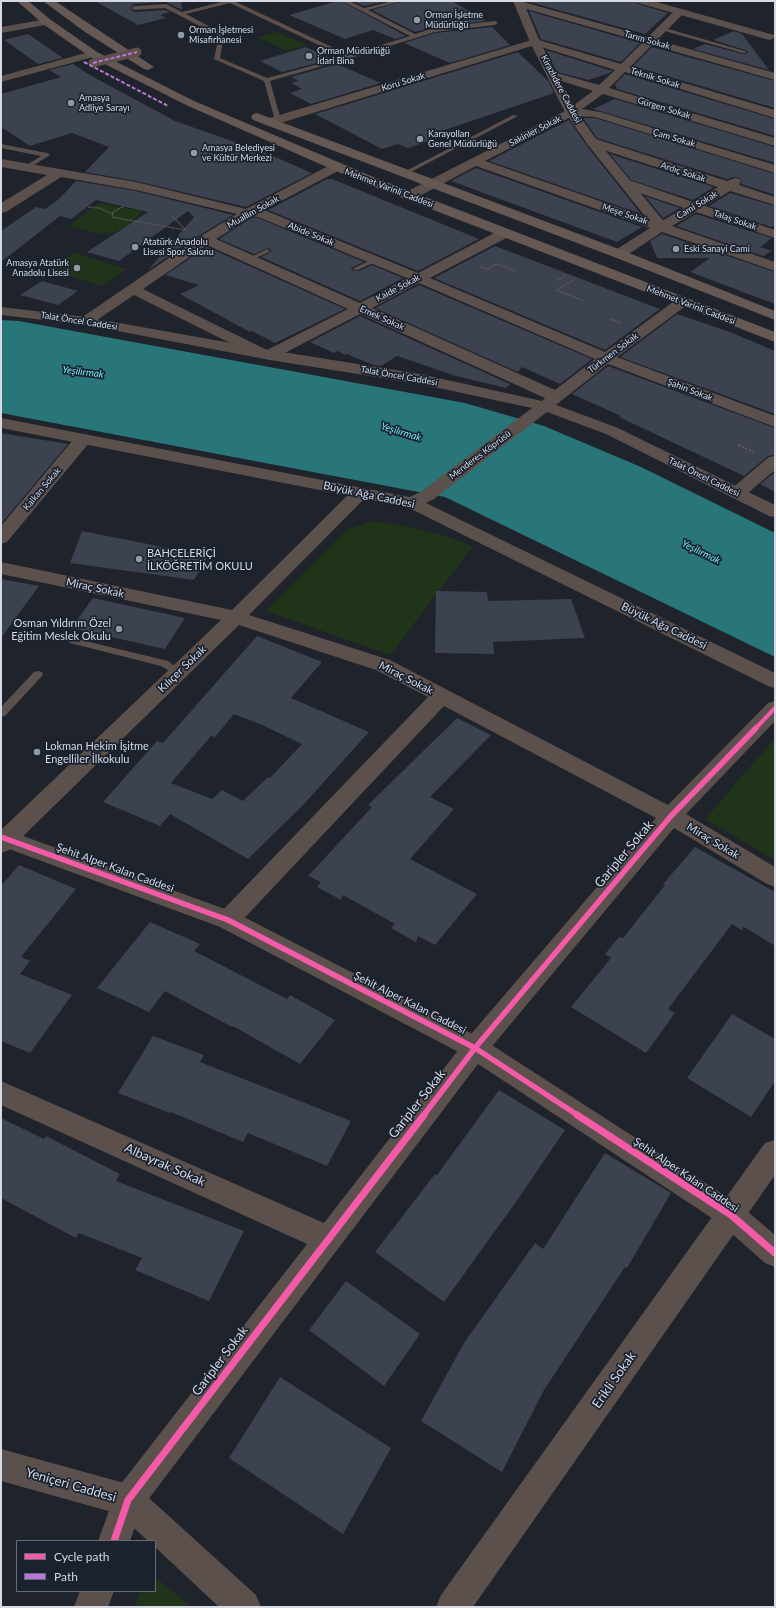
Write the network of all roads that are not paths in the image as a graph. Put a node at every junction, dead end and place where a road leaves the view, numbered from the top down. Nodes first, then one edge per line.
1 (22, 1) edge
2 (48, 1) edge
3 (231, 1) edge
4 (345, 1) edge
5 (399, 1) edge
6 (642, 1) edge
7 (519, 2) edge
8 (134, 8) dead end
9 (363, 10) junction
10 (680, 12) junction
11 (182, 14) junction
12 (47, 22) junction
13 (495, 23) dead end
14 (663, 29) junction
15 (1, 30) edge
16 (773, 33) edge
17 (415, 36) junction
18 (650, 41) junction
19 (535, 42) junction
20 (775, 50) edge
21 (137, 52) dead end
22 (745, 52) dead end
23 (349, 57) junction
24 (93, 59) junction
25 (624, 68) junction
26 (161, 73) dead end
27 (553, 75) junction
28 (775, 77) edge
29 (1, 78) edge
30 (267, 80) junction
31 (602, 89) junction
32 (246, 112) dead end
33 (571, 112) junction
34 (775, 114) edge
35 (515, 116) dead end
36 (274, 121) junction
37 (592, 142) junction
38 (775, 142) edge
39 (1, 146) edge
40 (775, 157) edge
41 (475, 162) junction
42 (1, 163) edge
43 (762, 165) junction
44 (336, 167) junction
45 (26, 168) junction
46 (775, 169) edge
47 (58, 173) junction
48 (405, 173) junction
49 (433, 184) junction
50 (627, 184) junction
51 (727, 186) junction
52 (409, 196) junction
53 (775, 201) edge
54 (696, 206) junction
55 (1, 209) edge
56 (248, 213) junction
57 (660, 226) junction
58 (505, 233) junction
59 (775, 234) edge
60 (206, 239) junction
61 (267, 251) dead end
62 (619, 254) junction
63 (250, 259) junction
64 (375, 260) junction
65 (775, 267) edge
66 (356, 269) dead end
67 (418, 278) junction
68 (133, 289) junction
69 (682, 302) junction
70 (360, 308) junction
71 (1, 311) edge
72 (775, 316) edge
73 (86, 321) junction
74 (775, 337) edge
75 (267, 355) junction
76 (606, 358) junction
77 (545, 406) junction
78 (775, 422) edge
79 (1, 423) edge
80 (83, 439) junction
81 (775, 461) edge
82 (360, 493) junction
83 (737, 493) junction
84 (420, 499) junction
85 (775, 512) edge
86 (1, 538) edge
87 (1, 568) edge
88 (236, 617) junction
89 (73, 641) dead end
90 (38, 674) dead end
91 (178, 674) junction
92 (775, 681) edge
93 (441, 696) junction
94 (775, 708) edge
95 (1, 713) edge
96 (671, 816) junction
97 (3, 840) edge
98 (775, 878) edge
99 (228, 920) junction
100 (475, 1048) junction
101 (1, 1093) edge
102 (775, 1152) edge
103 (731, 1215) junction
104 (328, 1239) junction
105 (775, 1253) edge
106 (1, 1465) edge
107 (128, 1500) junction
108 (114, 1540) edge
109 (97, 1592) edge
110 (91, 1607) edge
111 (244, 1607) edge
112 (453, 1607) edge

1 - 12 main road, Mehmet Varinli Caddesi
2 - 26 main road
3 - 11 lane
3 - 23 lane
4 - 9 lane
5 - 9 lane
6 - 10 street
7 - 18 street, Tarım Sokak
7 - 19 street, Kirazlıdere Caddesi
8 - 11 lane
9 - 17 lane
10 - 14 street, Sakinler Sokak
10 - 16 street
11 - 30 lane
12 - 15 street
12 - 24 main road, Mehmet Varinli Caddesi
13 - 17 lane
14 - 18 street, Sakinler Sokak
14 - 22 lane
16 - 20 street
17 - 23 lane
18 - 25 street, Sakinler Sokak
18 - 28 street, Tarım Sokak
19 - 25 street, Teknik Sokak
19 - 27 street, Kirazlıdere Caddesi
19 - 36 street, Koru Sokak
21 - 24 street, bridge
23 - 30 lane
24 - 29 street
24 - 44 main road, Mehmet Varinli Caddesi
25 - 31 street, Sakinler Sokak
25 - 34 street, Teknik Sokak
27 - 31 street, Gürgen Sokak
27 - 33 street, Kirazlıdere Caddesi
30 - 36 lane
31 - 33 street, Sakinler Sokak
31 - 38 street, Gürgen Sokak
32 - 36 main road, Mehmet Varinli Caddesi
33 - 37 street, Kirazlıdere Caddesi
33 - 41 street, Sakinler Sokak
33 - 43 street, Çam Sokak
35 - 48 lane
36 - 48 main road, Mehmet Varinli Caddesi
37 - 50 street, Kirazlıdere Caddesi
37 - 51 street, Ardıç Sokak
39 - 45 lane
40 - 43 street, Cami Sokak
41 - 49 street, Sakinler Sokak
41 - 57 street, Meşe Sokak
42 - 45 street, Abide Sokak
43 - 46 street, Çam Sokak
43 - 51 street, Cami Sokak
44 - 52 main road, Mehmet Varinli Caddesi
44 - 56 street, Muallim Sokak
45 - 47 street, Abide Sokak
47 - 55 street
47 - 56 street, Abide Sokak
48 - 49 main road, Mehmet Varinli Caddesi
49 - 52 street, Sakinler Sokak
49 - 62 main road, Mehmet Varinli Caddesi
50 - 54 street, Talaş Sokak
50 - 57 street, Kirazlıdere Caddesi
51 - 53 street, Ardıç Sokak
51 - 54 street, Cami Sokak
52 - 58 main road, Mehmet Varinli Caddesi
54 - 57 street, Cami Sokak
54 - 59 street, Talaş Sokak
56 - 60 street, Muallim Sokak
56 - 64 street, Abide Sokak
57 - 62 street, Cami Sokak
57 - 65 street, Meşe Sokak
58 - 67 street, Kaide Sokak
58 - 69 main road, Mehmet Varinli Caddesi
60 - 63 street, Emek Sokak
60 - 68 street, Muallim Sokak
61 - 63 lane
62 - 72 main road, Mehmet Varinli Caddesi
63 - 70 street, Emek Sokak
64 - 66 lane
64 - 67 street, Abide Sokak
67 - 70 street, Kaide Sokak
67 - 76 street, Abide Sokak
68 - 73 street, Muallim Sokak
68 - 75 street
69 - 74 main road, Mehmet Varinli Caddesi
69 - 76 street, Türkmen Sokak
70 - 75 street, Kaide Sokak
70 - 77 street, Emek Sokak
71 - 73 street, Talat Öncel Caddesi
73 - 75 street, Talat Öncel Caddesi
75 - 77 street, Talat Öncel Caddesi
76 - 77 street, Türkmen Sokak
76 - 78 street, Şahin Sokak
77 - 83 street, Talat Öncel Caddesi
77 - 84 street, Menderes Köprüsü
79 - 80 street, Büyük Ağa Caddesi
80 - 82 street, Büyük Ağa Caddesi
80 - 86 street, Kalkan Sokak
81 - 83 street
82 - 84 street, Büyük Ağa Caddesi
82 - 88 street, Kılıçer Sokak
83 - 85 street, Talat Öncel Caddesi
84 - 92 street, Büyük Ağa Caddesi
87 - 88 street, Miraç Sokak
88 - 91 street, Kılıçer Sokak
88 - 93 street, Miraç Sokak
89 - 91 lane
90 - 95 lane
91 - 97 street, Kılıçer Sokak
93 - 96 street, Miraç Sokak
93 - 99 street
94 - 96 street, Garipler Sokak
96 - 98 street, Miraç Sokak
96 - 100 street, Garipler Sokak
97 - 99 street, Şehit Alper Kalan Caddesi
99 - 100 street, Şehit Alper Kalan Caddesi
100 - 103 street, Şehit Alper Kalan Caddesi
100 - 104 street, Garipler Sokak
101 - 104 street, Albayrak Sokak
102 - 103 street, Erikli Sokak
103 - 105 street, Şehit Alper Kalan Caddesi
103 - 112 street, Erikli Sokak
104 - 107 street, Garipler Sokak
106 - 107 street, Yeniçeri Caddesi
107 - 108 street, Garipler Sokak
107 - 111 street, Yeniçeri Caddesi
109 - 110 street

